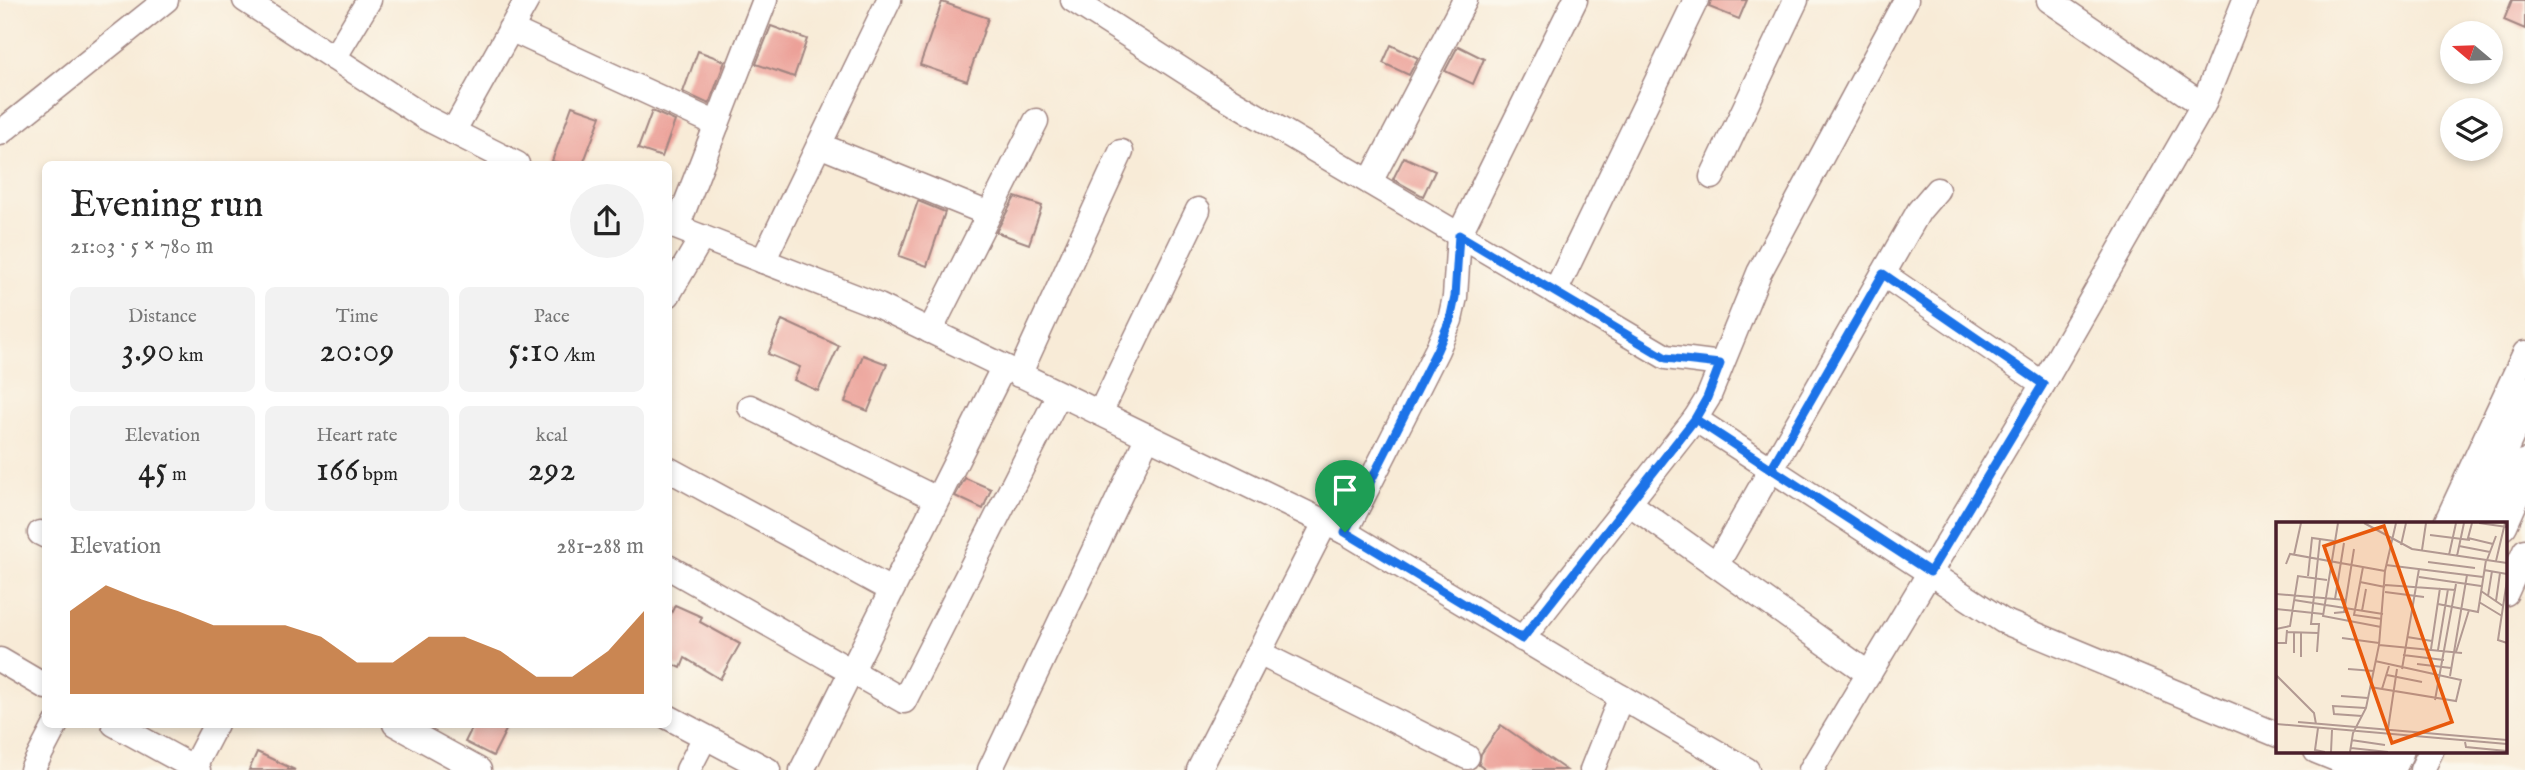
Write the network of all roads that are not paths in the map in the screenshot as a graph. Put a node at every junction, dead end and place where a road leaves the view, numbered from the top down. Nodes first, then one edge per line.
1 (166, 0) edge
2 (244, 0) edge
3 (369, 0) edge
4 (527, 0) edge
5 (765, 0) edge
6 (888, 0) edge
7 (1073, 0) edge
8 (1465, 0) edge
9 (1575, 0) edge
10 (1696, 0) edge
11 (1796, 0) edge
12 (1906, 0) edge
13 (2049, 0) edge
14 (2245, 0) edge
15 (510, 29) junction
16 (334, 58) junction
17 (2203, 105) junction
18 (1036, 121) dead end
19 (717, 124) junction
20 (453, 132) junction
21 (0, 133) edge
22 (819, 145) junction
23 (1121, 152) dead end
24 (511, 161) edge
25 (1712, 177) dead end
26 (1370, 183) junction
27 (1937, 190) dead end
28 (1198, 210) dead end
29 (989, 214) junction
30 (673, 225) edge
31 (1459, 235) junction
32 (702, 237) junction
33 (763, 261) junction
34 (1883, 274) junction
35 (672, 288) edge
36 (1555, 292) junction
37 (930, 331) junction
38 (2525, 354) edge
39 (1720, 364) junction
40 (1011, 371) junction
41 (2043, 384) junction
42 (1059, 394) junction
43 (2525, 394) edge
44 (750, 407) dead end
45 (1100, 413) junction
46 (1695, 419) junction
47 (1148, 436) junction
48 (2525, 467) edge
49 (1771, 469) junction
50 (672, 471) edge
51 (937, 499) junction
52 (1629, 503) junction
53 (2446, 522) edge
54 (2466, 522) edge
55 (2500, 522) edge
56 (1335, 527) junction
57 (2525, 551) edge
58 (1717, 564) junction
59 (672, 570) edge
60 (1930, 572) junction
61 (2508, 589) edge
62 (891, 590) junction
63 (1522, 639) junction
64 (1259, 653) junction
65 (0, 660) edge
66 (850, 673) junction
67 (1869, 674) junction
68 (42, 685) edge
69 (1621, 697) junction
70 (672, 719) edge
71 (54, 728) edge
72 (121, 728) edge
73 (214, 728) edge
74 (402, 728) edge
75 (2276, 734) edge
76 (705, 737) junction
77 (2396, 752) edge
78 (2431, 752) edge
79 (1467, 757) dead end
80 (194, 769) edge
81 (32, 770) edge
82 (480, 770) edge
83 (688, 770) edge
84 (768, 770) edge
85 (802, 770) edge
86 (990, 770) edge
87 (1199, 770) edge
88 (1592, 770) edge
89 (1747, 770) edge
90 (1811, 770) edge
91 (2387, 770) edge
92 (2422, 770) edge

1 - 21 street
2 - 16 street
3 - 16 street
4 - 15 street
5 - 19 street
6 - 22 street
7 - 26 street
8 - 26 street
9 - 31 street
10 - 36 street
11 - 25 street
12 - 39 street
13 - 17 street
14 - 17 street
15 - 19 street
15 - 20 street
16 - 20 street
17 - 41 street
18 - 29 street
19 - 30 street
20 - 24 street
22 - 29 street
22 - 33 street
23 - 40 street
26 - 31 street
27 - 34 street
28 - 45 street
29 - 37 street
30 - 32 street
31 - 36 street
31 - 56 street
32 - 33 street
32 - 35 street
33 - 37 street
34 - 41 street
34 - 49 street
36 - 39 street
37 - 40 street
38 - 53 street
39 - 46 street
40 - 42 street
40 - 51 street
41 - 60 street
42 - 45 street
42 - 66 street
43 - 54 highway
44 - 51 street
45 - 47 street
46 - 49 street
46 - 52 street
47 - 56 street
47 - 86 street
48 - 55 highway
49 - 58 street
49 - 60 street
50 - 62 street
51 - 62 street
52 - 58 street
52 - 63 street
56 - 63 street
56 - 64 street
57 - 61 street
58 - 67 street
59 - 66 street
60 - 67 street
60 - 75 street
62 - 66 street
63 - 69 street
64 - 79 street
64 - 87 street
65 - 68 street
66 - 85 street
67 - 90 street
69 - 88 street
69 - 89 street
70 - 76 street
71 - 81 street
72 - 80 street
73 - 80 street
74 - 82 street
76 - 83 street
76 - 84 street
77 - 91 highway
78 - 92 street

